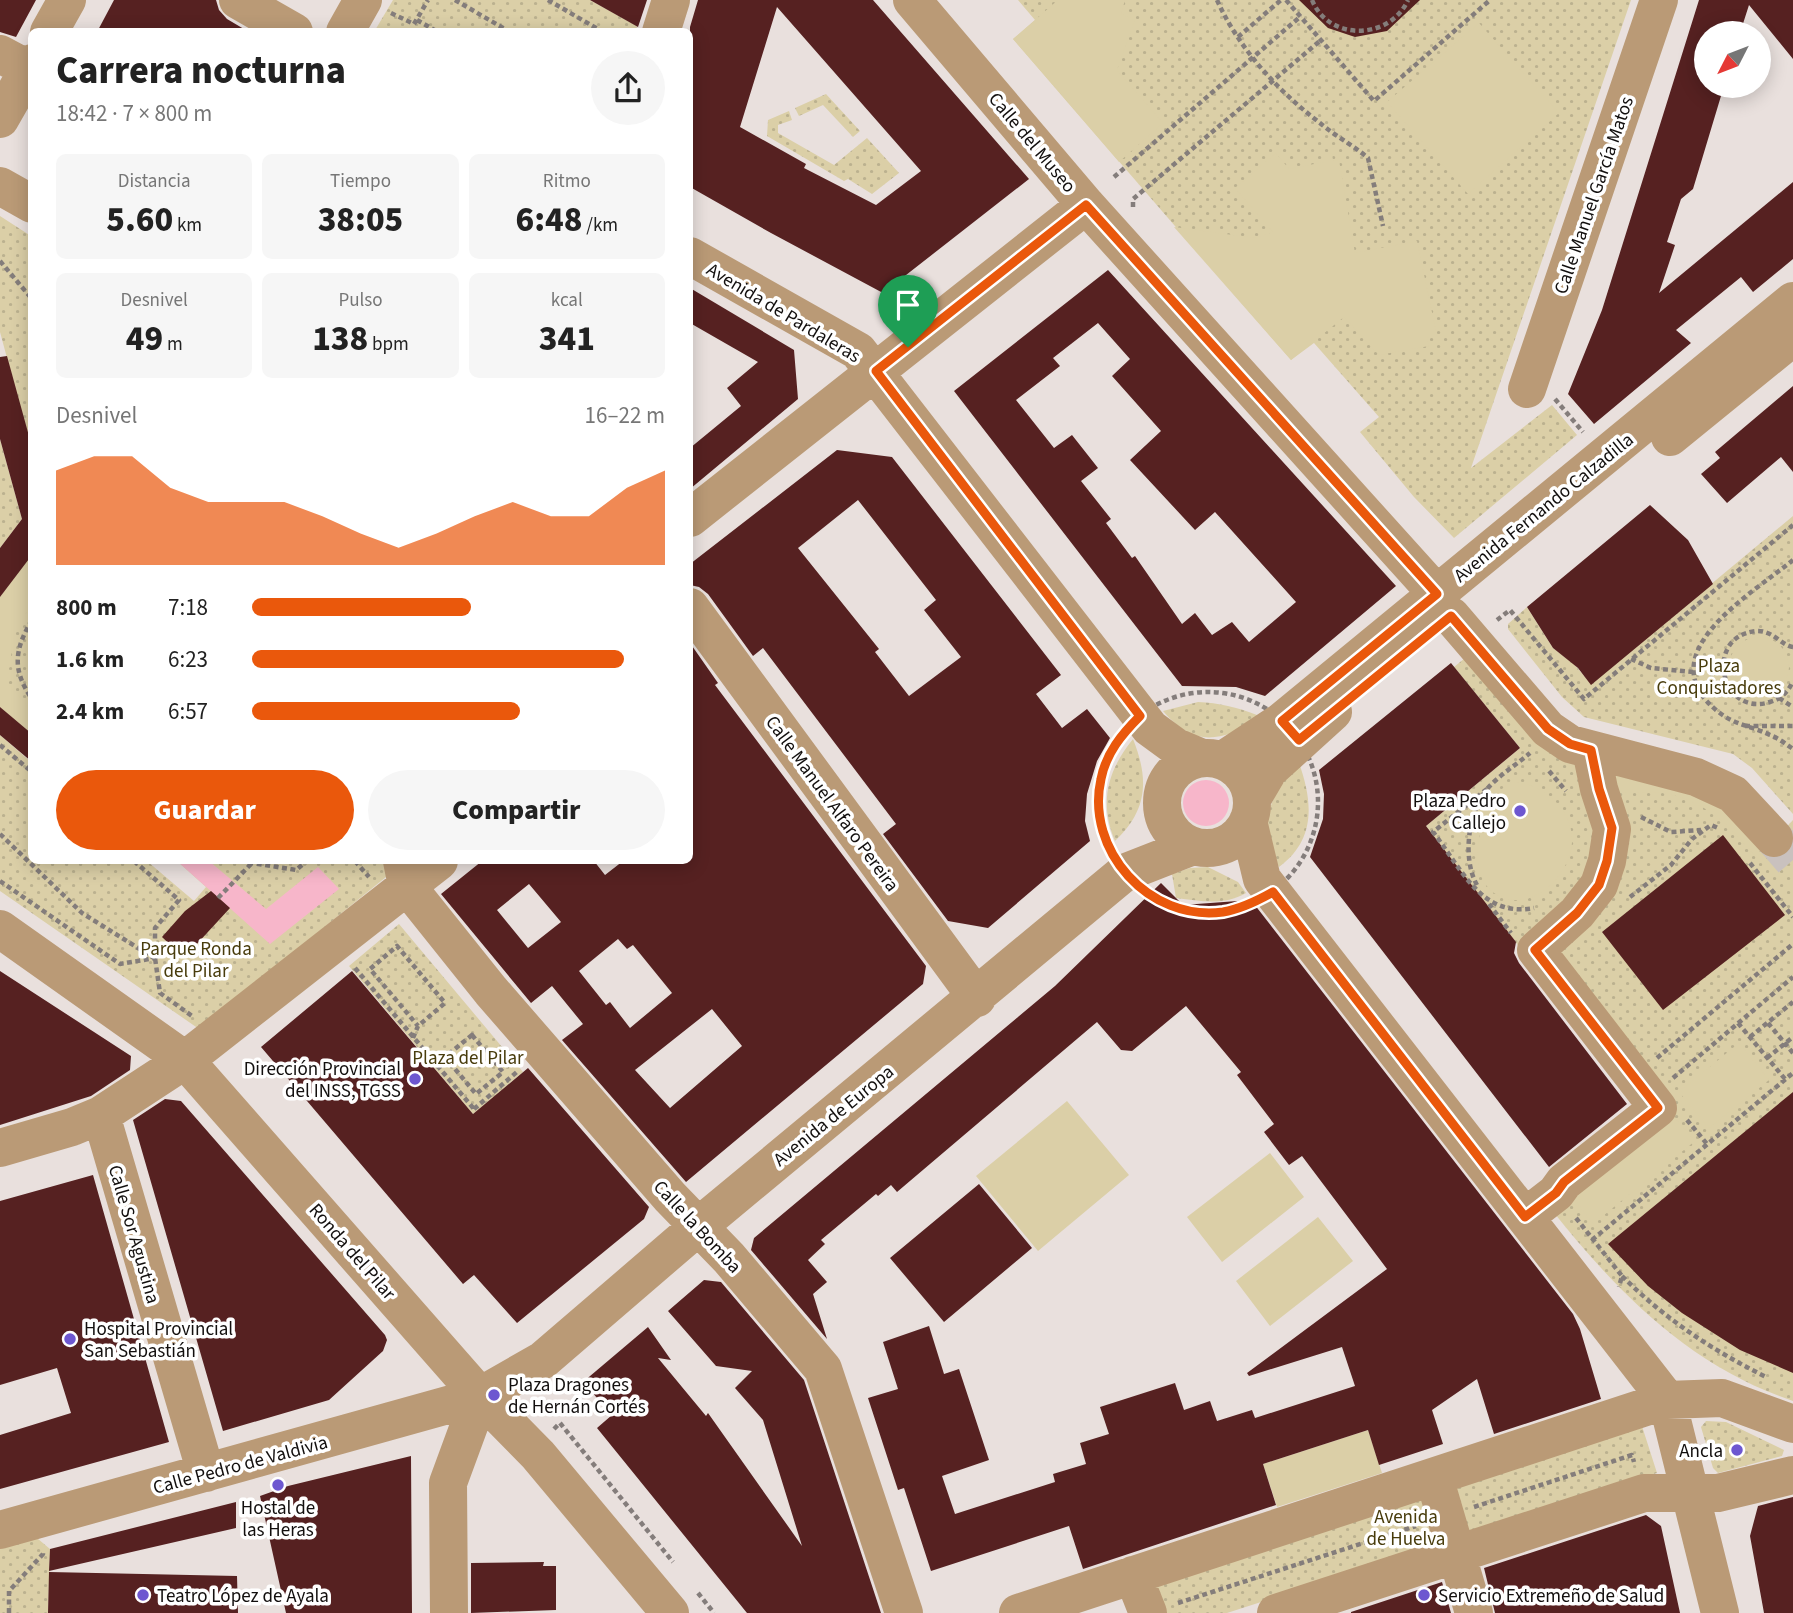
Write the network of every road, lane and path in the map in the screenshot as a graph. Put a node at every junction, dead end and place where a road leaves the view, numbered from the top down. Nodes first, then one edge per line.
1 (67, 0) edge
2 (238, 0) edge
3 (363, 0) edge
4 (428, 0) edge
5 (455, 0) edge
6 (548, 0) edge
7 (671, 0) edge
8 (912, 0) edge
9 (1217, 0) edge
10 (1284, 0) edge
11 (1312, 0) edge
12 (1408, 0) edge
13 (1490, 0) edge
14 (1659, 0) edge
15 (1301, 16) junction
16 (51, 28) edge
17 (287, 28) edge
18 (347, 28) edge
19 (429, 28) edge
20 (503, 28) edge
21 (597, 28) edge
22 (662, 28) edge
23 (1238, 37) junction
24 (1321, 40) junction
25 (1253, 58) junction
26 (20, 62) edge
27 (1272, 81) junction
28 (0, 119) edge
29 (1114, 177) dead end
30 (0, 186) edge
31 (1133, 199) dead end
32 (28, 202) edge
33 (1086, 205) junction
34 (1383, 226) dead end
35 (693, 258) edge
36 (0, 261) edge
37 (28, 294) edge
38 (1793, 301) edge
39 (1793, 337) edge
40 (876, 371) junction
41 (1538, 396) joint
42 (1588, 438) dead end
43 (693, 516) edge
44 (1793, 525) edge
45 (1793, 561) edge
46 (1452, 604) junction
47 (1510, 610) dead end
48 (693, 611) edge
49 (28, 628) edge
50 (1793, 648) edge
51 (1631, 659) junction
52 (1693, 672) junction
53 (1793, 681) edge
54 (28, 693) edge
55 (1779, 698) junction
56 (1793, 707) edge
57 (1145, 722) junction
58 (1738, 726) junction
59 (1793, 726) edge
60 (1291, 731) junction
61 (0, 745) edge
62 (1793, 749) edge
63 (1591, 750) junction
64 (1532, 752) dead end
65 (1213, 759) junction
66 (28, 769) edge
67 (1487, 789) junction
68 (1250, 810) junction
69 (1163, 813) junction
70 (1725, 832) dead end
71 (0, 834) edge
72 (1768, 838) junction
73 (1193, 846) junction
74 (28, 861) edge
75 (31, 864) edge
76 (137, 864) edge
77 (251, 864) edge
78 (264, 864) edge
79 (303, 864) edge
80 (363, 864) edge
81 (429, 864) edge
82 (1671, 865) dead end
83 (1124, 873) junction
84 (393, 875) edge
85 (0, 881) edge
86 (1268, 886) junction
87 (218, 898) dead end
88 (1486, 901) junction
89 (1536, 907) dead end
90 (1793, 917) edge
91 (0, 929) edge
92 (1511, 934) dead end
93 (1793, 944) edge
94 (172, 947) dead end
95 (155, 958) junction
96 (352, 965) dead end
97 (370, 969) junction
98 (359, 973) junction
99 (1793, 977) edge
100 (160, 993) dead end
101 (977, 998) junction
102 (1793, 1002) edge
103 (1738, 1023) junction
104 (1768, 1023) junction
105 (418, 1026) junction
106 (1750, 1037) junction
107 (1793, 1037) edge
108 (413, 1038) junction
109 (1785, 1044) junction
110 (1793, 1053) edge
111 (445, 1057) junction
112 (1767, 1058) junction
113 (1656, 1059) dead end
114 (185, 1060) junction
115 (433, 1061) junction
116 (530, 1061) junction
117 (503, 1072) junction
118 (1793, 1073) edge
119 (1785, 1079) junction
120 (1666, 1083) dead end
121 (476, 1094) junction
122 (474, 1109) junction
123 (101, 1115) junction
124 (0, 1148) edge
125 (1556, 1193) junction
126 (1525, 1217) junction
127 (700, 1225) junction
128 (1592, 1240) junction
129 (1601, 1252) dead end
130 (1622, 1276) dead end
131 (1779, 1382) dead end
132 (480, 1396) junction
133 (1667, 1400) junction
134 (1793, 1424) edge
135 (1632, 1455) dead end
136 (206, 1473) junction
137 (1793, 1475) edge
138 (1434, 1477) junction
139 (1692, 1494) junction
140 (1446, 1516) junction
141 (39, 1519) junction
142 (0, 1530) edge
143 (1457, 1554) junction
144 (1133, 1575) junction
145 (9, 1613) edge
146 (449, 1613) edge
147 (670, 1613) edge
148 (904, 1613) edge
149 (1018, 1613) edge
150 (1148, 1613) edge
151 (1276, 1613) edge
152 (1474, 1613) edge
153 (1720, 1613) edge

1 - 16 street
2 - 17 street
3 - 18 street
4 - 19 path
5 - 20 path
6 - 21 path
7 - 22 street
8 - 33 street, Calle del Museo
9 - 23 path
10 - 15 path
10 - 23 path
11 - 12 path
13 - 24 path
14 - 41 street, Calle Manuel García Matos
15 - 24 path
15 - 25 path
23 - 25 path
24 - 27 path
25 - 27 path
25 - 29 path
26 - 28 street
27 - 31 path
27 - 34 path
30 - 32 street
33 - 40 street
33 - 46 street, Calle del Museo
35 - 40 street, Avenida de Pardaleras
36 - 37 path
38 - 46 street, Avenida Fernando Calzadilla
39 - 46 street, Avenida Fernando Calzadilla
40 - 43 street
40 - 57 street, Avenida de Pardaleras
41 - 42 path
44 - 51 path
45 - 52 path
46 - 60 street, Avenida Fernando Calzadilla
46 - 63 street
46 - 72 street
47 - 51 path
48 - 101 street, Calle Manuel Alfaro Pereira
49 - 54 path
50 - 55 path
51 - 52 path
52 - 58 path
53 - 55 path
55 - 56 path
57 - 60 path
57 - 65 street, Avenida de Pardaleras
57 - 83 path
58 - 59 path
58 - 62 path
60 - 65 street, Avenida Fernando Calzadilla
60 - 68 street, Avenida Fernando Calzadilla
60 - 86 path
61 - 66 path
63 - 72 street
63 - 125 street
64 - 67 path
65 - 68 street
65 - 69 street
67 - 88 path
67 - 88 path
68 - 73 street
68 - 86 street
69 - 73 street
69 - 83 street
70 - 82 path
71 - 74 path
72 - 90 path
73 - 83 street, Avenida de Europa
75 - 95 path
76 - 95 path
77 - 87 path
78 - 79 path
80 - 84 path
81 - 84 street
83 - 86 path
83 - 101 street, Avenida de Europa
84 - 114 street
84 - 116 street, Calle la Bomba
85 - 95 path
86 - 126 street
88 - 89 path
88 - 92 path
91 - 114 street, Ronda del Pilar
93 - 113 path
94 - 95 path
95 - 100 path
96 - 98 path
97 - 98 path
97 - 105 path
97 - 105 path
98 - 108 path
99 - 103 path
101 - 127 street, Avenida de Europa
102 - 104 path
103 - 106 path
103 - 120 path
104 - 106 path
104 - 109 path
105 - 108 path
106 - 112 path
107 - 109 path
108 - 115 path
109 - 110 path
109 - 112 path
111 - 115 path
111 - 117 path
111 - 121 path
112 - 119 path
114 - 123 street
114 - 132 street, Ronda del Pilar
115 - 122 path
116 - 117 path
116 - 122 path
116 - 127 street, Calle la Bomba
117 - 121 path
118 - 119 path
119 - 128 path
121 - 122 path
123 - 124 street
123 - 136 street, Calle Sor Agustina
125 - 126 street
125 - 128 path
126 - 133 street
127 - 132 street, Avenida de Europa
127 - 148 street, Calle la Bomba
128 - 129 path
130 - 131 path
132 - 136 street, Calle Pedro de Valdivia
132 - 146 street
132 - 147 street, Ronda del Pilar
133 - 134 street
133 - 138 street
133 - 139 street
135 - 140 path
136 - 141 street, Calle Pedro de Valdivia
137 - 139 street
138 - 140 street
138 - 144 street
139 - 143 street
139 - 153 street
140 - 143 street
140 - 150 path
141 - 142 street, Calle Pedro de Valdivia
141 - 145 path
143 - 151 street
143 - 152 street
144 - 149 street
144 - 150 street

